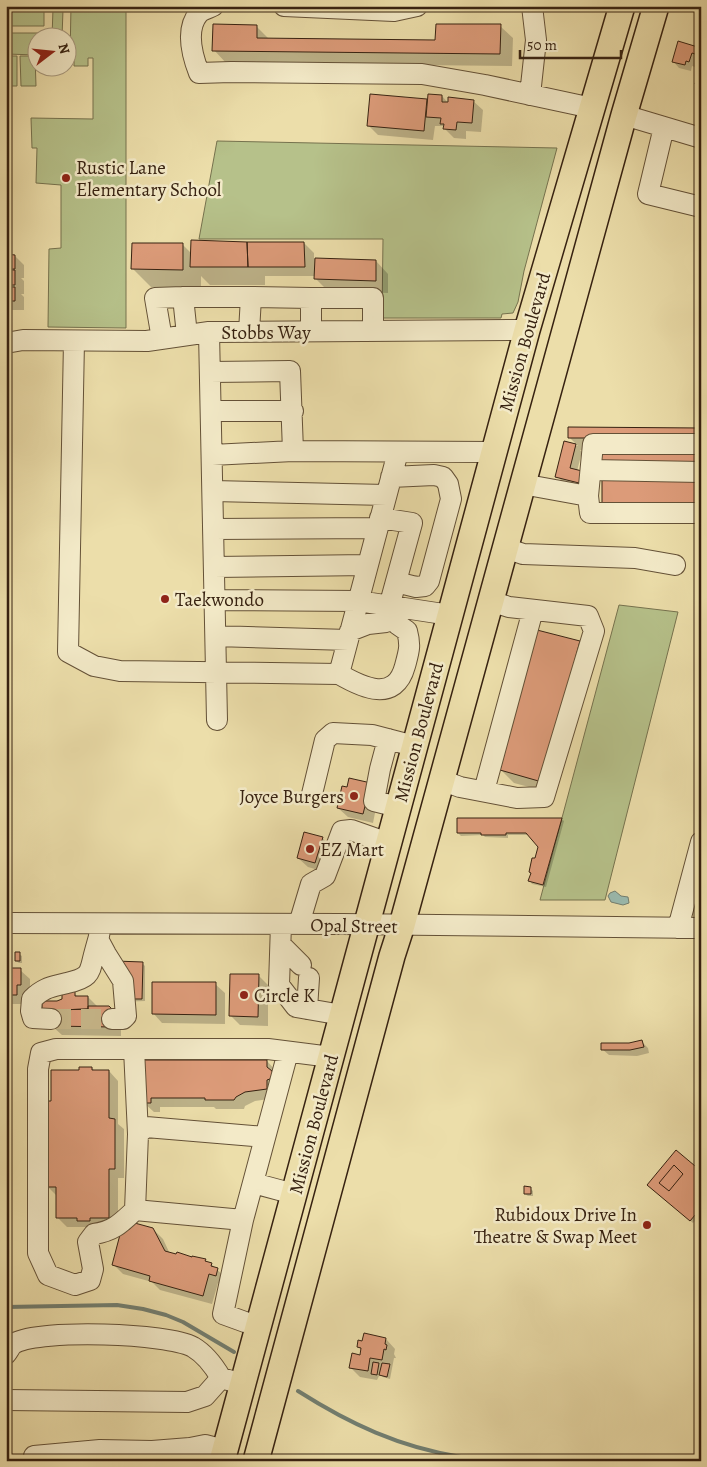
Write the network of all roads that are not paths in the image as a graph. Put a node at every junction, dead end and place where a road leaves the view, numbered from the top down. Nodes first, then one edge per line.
1 (213, 6) edge
2 (284, 6) edge
3 (416, 6) edge
4 (532, 6) edge
5 (622, 6) edge
6 (656, 6) edge
7 (530, 95) junction
8 (592, 108) junction
9 (624, 116) junction
10 (664, 127) junction
11 (701, 138) edge
12 (701, 207) edge
13 (182, 296) junction
14 (251, 297) junction
15 (311, 298) junction
16 (527, 330) junction
17 (311, 331) junction
18 (373, 331) junction
19 (209, 332) junction
20 (249, 332) junction
21 (187, 335) junction
22 (162, 339) junction
23 (74, 340) junction
24 (6, 343) edge
25 (210, 372) junction
26 (211, 411) junction
27 (293, 411) junction
28 (701, 444) edge
29 (293, 452) junction
30 (398, 452) junction
31 (494, 452) junction
32 (212, 455) junction
33 (590, 470) junction
34 (701, 472) edge
35 (522, 484) junction
36 (389, 486) junction
37 (213, 491) junction
38 (588, 496) junction
39 (701, 513) edge
40 (378, 523) junction
41 (214, 529) junction
42 (505, 548) junction
43 (368, 565) junction
44 (675, 565) dead end
45 (214, 567) junction
46 (396, 582) junction
47 (215, 600) junction
48 (358, 601) junction
49 (490, 601) junction
50 (533, 610) junction
51 (450, 615) junction
52 (391, 617) junction
53 (216, 636) junction
54 (349, 636) junction
55 (216, 671) junction
56 (339, 674) junction
57 (218, 720) dead end
58 (388, 739) junction
59 (414, 746) junction
60 (441, 780) junction
61 (484, 792) junction
62 (312, 794) dead end
63 (398, 807) junction
64 (701, 842) edge
65 (388, 843) junction
66 (6, 923) edge
67 (290, 924) junction
68 (366, 925) junction
69 (402, 925) junction
70 (678, 928) junction
71 (701, 928) edge
72 (100, 932) junction
73 (280, 945) junction
74 (307, 1010) junction
75 (342, 1015) junction
76 (51, 1019) tunnel mouth
77 (112, 1019) tunnel mouth
78 (134, 1050) junction
79 (288, 1052) junction
80 (331, 1057) junction
81 (138, 1134) junction
82 (266, 1136) junction
83 (253, 1183) junction
84 (294, 1194) junction
85 (135, 1210) junction
86 (243, 1220) junction
87 (258, 1325) junction
88 (6, 1354) edge
89 (232, 1381) junction
90 (6, 1400) edge
91 (184, 1454) edge
92 (223, 1455) edge
93 (35, 1461) edge
94 (256, 1461) edge

1 - 7 street
2 - 3 street
4 - 7 street
5 - 8 main road, Mission Boulevard
6 - 9 main road, Mission Boulevard
7 - 8 street
8 - 16 main road, Mission Boulevard
9 - 10 street
9 - 35 main road, Mission Boulevard
10 - 11 street
10 - 12 street
13 - 14 street
13 - 21 street
13 - 22 street
14 - 15 street
14 - 20 street
15 - 17 street
15 - 18 street
16 - 18 street, Stobbs Way
16 - 31 main road, Mission Boulevard
17 - 18 street, Stobbs Way
17 - 20 street, Stobbs Way
19 - 20 street, Stobbs Way
19 - 21 street, Stobbs Way
19 - 25 street
21 - 22 street, Stobbs Way
22 - 23 street, Stobbs Way
23 - 24 street, Stobbs Way
23 - 55 street
25 - 26 street
25 - 27 street
26 - 27 street
26 - 32 street
27 - 29 street
28 - 33 street
29 - 30 street
29 - 32 street
30 - 31 street
30 - 36 street
31 - 51 main road, Mission Boulevard
32 - 37 street
33 - 34 street
33 - 38 street
35 - 38 street
35 - 42 main road, Mission Boulevard
36 - 37 street
36 - 40 street
36 - 46 street
37 - 41 street
38 - 39 street
40 - 41 street
40 - 43 street
40 - 46 street
41 - 45 street
42 - 44 street
42 - 49 main road, Mission Boulevard
43 - 45 street
43 - 48 street
45 - 47 street
46 - 52 street
47 - 48 street
47 - 53 street
48 - 52 street
48 - 54 street
49 - 50 street
49 - 60 main road, Mission Boulevard
50 - 61 street
50 - 61 street
51 - 52 street
51 - 59 main road, Mission Boulevard
52 - 54 street
52 - 56 street
53 - 54 street
53 - 55 street
54 - 56 street
55 - 56 street
55 - 57 street
58 - 59 street
58 - 62 street
58 - 63 street
59 - 63 main road, Mission Boulevard
60 - 61 street
60 - 69 main road, Mission Boulevard
63 - 65 main road, Mission Boulevard
64 - 70 street
65 - 67 street
65 - 68 main road, Mission Boulevard
66 - 72 street, Opal Street
67 - 68 street, Opal Street
67 - 72 street, Opal Street
67 - 73 street
68 - 69 street, Opal Street
68 - 75 main road, Mission Boulevard
69 - 70 street, Opal Street
69 - 94 main road, Mission Boulevard
70 - 71 street, Opal Street
72 - 76 street
72 - 77 street
73 - 74 street
73 - 74 street
74 - 75 street
75 - 80 main road, Mission Boulevard
78 - 79 street
78 - 81 street
78 - 85 street
79 - 80 street
79 - 82 street
80 - 84 main road, Mission Boulevard
81 - 82 street
81 - 85 street
82 - 83 street
83 - 84 street
83 - 86 street
84 - 87 main road, Mission Boulevard
85 - 86 street
86 - 87 street
87 - 89 main road, Mission Boulevard
88 - 89 street
89 - 90 street
89 - 92 main road, Mission Boulevard
91 - 92 street
91 - 93 street

